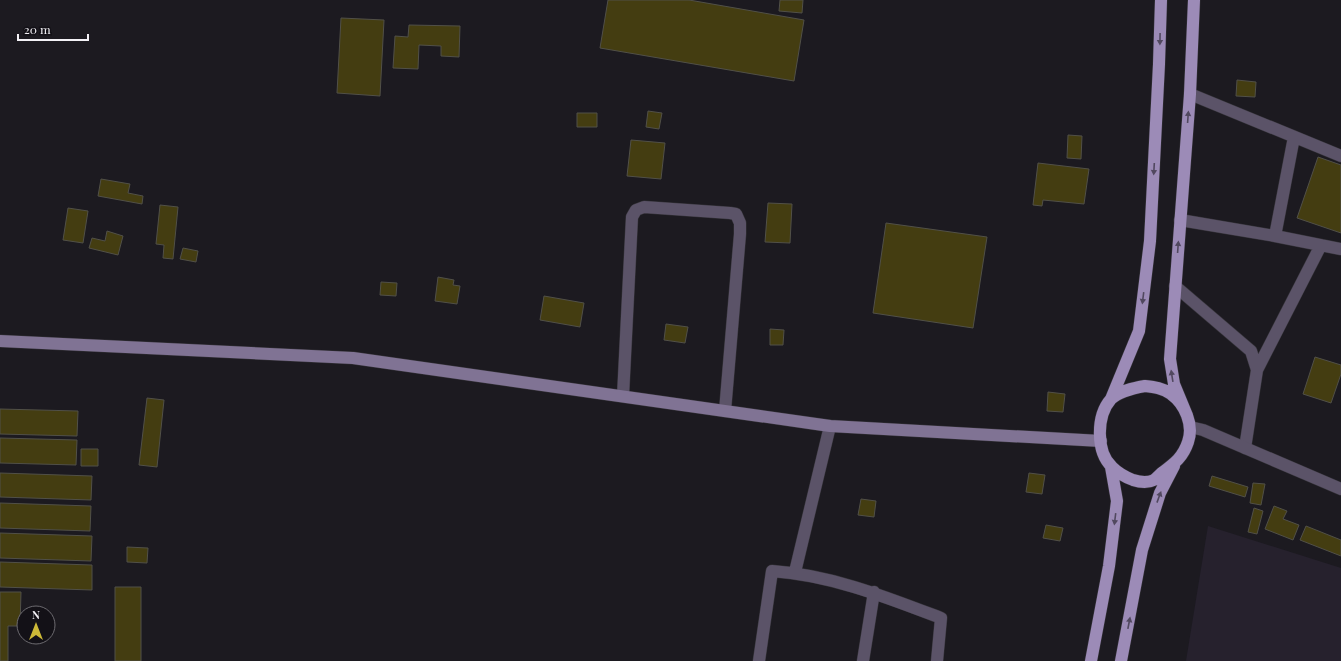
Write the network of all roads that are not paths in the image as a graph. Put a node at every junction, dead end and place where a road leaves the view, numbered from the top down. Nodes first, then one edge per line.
1 (1161, 0) edge
2 (1194, 0) edge
3 (1190, 94) junction
4 (1294, 137) junction
5 (1341, 156) edge
6 (1180, 220) junction
7 (1275, 236) junction
8 (1321, 245) junction
9 (1341, 249) edge
10 (1176, 286) junction
11 (0, 342) edge
12 (1257, 370) junction
13 (623, 396) junction
14 (1111, 399) junction
15 (725, 410) junction
16 (1186, 413) junction
17 (830, 426) junction
18 (1190, 428) junction
19 (1101, 441) junction
20 (1245, 448) junction
21 (1176, 464) junction
22 (1111, 467) junction
23 (1341, 489) edge
24 (795, 572) junction
25 (874, 592) junction
26 (759, 661) edge
27 (863, 661) edge
28 (937, 661) edge
29 (1091, 661) edge
30 (1121, 661) edge

1 -> 14 main road
2 - 3 main road
3 - 4 street
6 -> 3 main road
4 - 5 street
4 - 7 street
6 - 7 street
10 -> 6 main road
7 - 8 street
8 - 9 street
8 - 12 street
10 - 12 street
16 -> 10 main road
11 - 13 street
12 - 20 street
13 - 15 street
13 - 15 street
14 - 16 main road
14 - 19 main road
15 - 17 street
16 - 18 main road
17 - 19 street
17 - 24 street
18 - 20 street
18 - 21 main road
19 - 22 main road
20 - 23 street
21 - 22 main road
30 -> 21 main road
22 -> 29 main road
24 - 25 street
24 - 26 street
25 - 27 street
25 - 28 street

